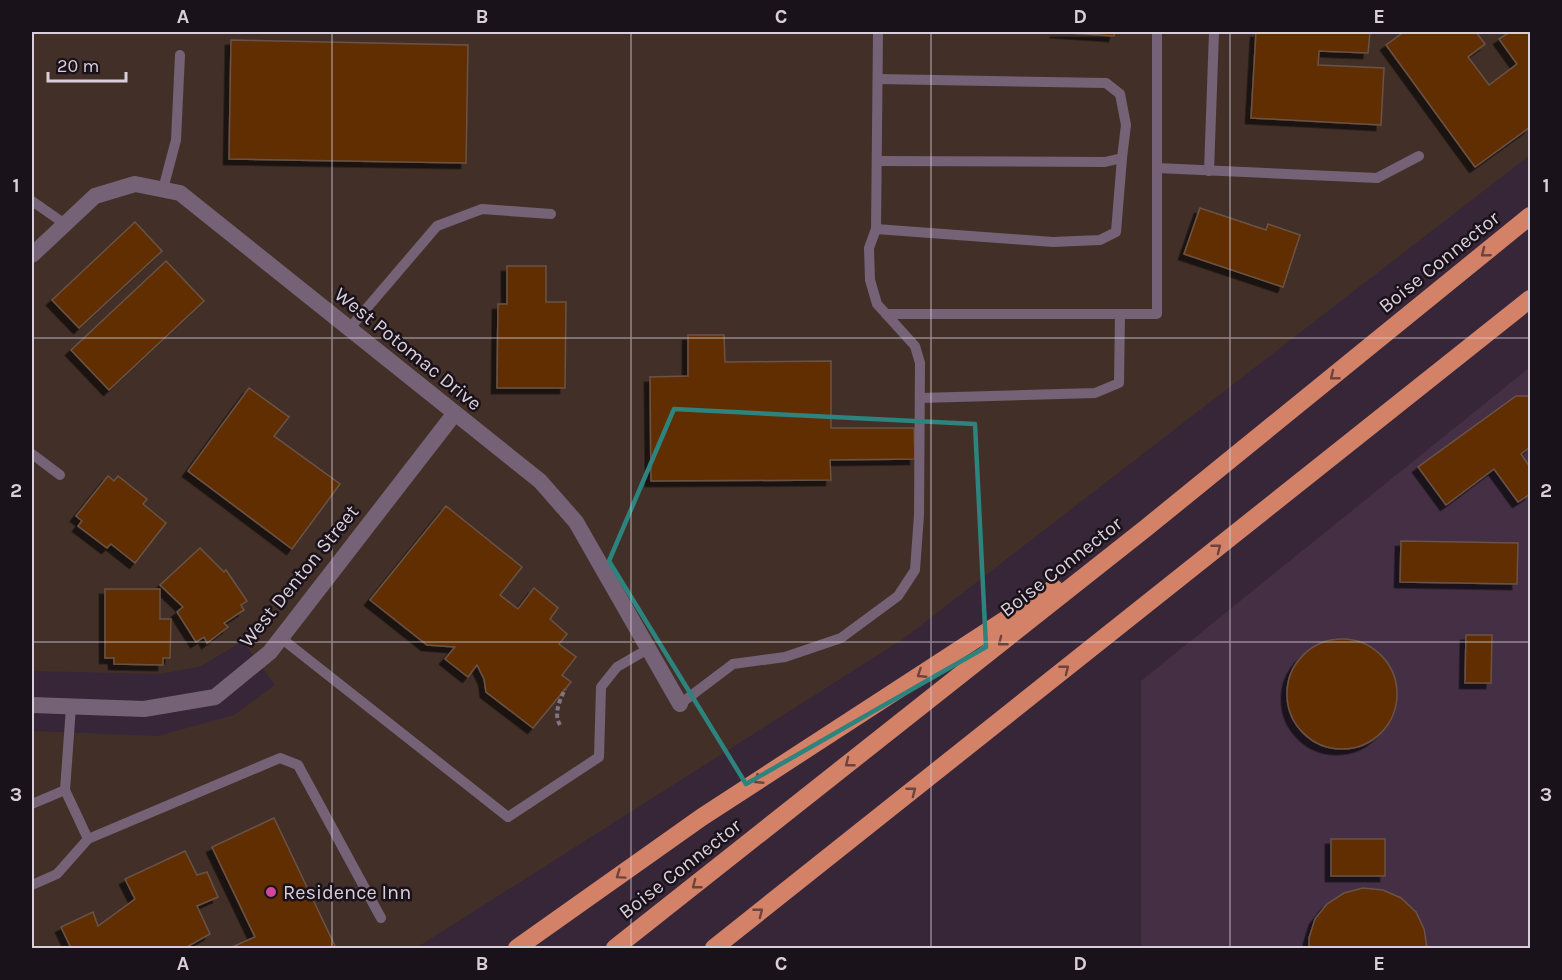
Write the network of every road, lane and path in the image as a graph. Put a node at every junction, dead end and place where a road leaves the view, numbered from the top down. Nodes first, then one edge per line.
1 (878, 32) edge
2 (1157, 32) edge
3 (1214, 32) edge
4 (180, 55) dead end
5 (878, 79) junction
6 (1419, 156) dead end
7 (1122, 158) junction
8 (877, 161) junction
9 (1157, 168) junction
10 (1209, 171) junction
11 (163, 189) junction
12 (32, 201) edge
13 (551, 214) dead end
14 (1530, 216) edge
15 (65, 224) junction
16 (876, 230) junction
17 (32, 255) edge
18 (1530, 299) edge
19 (886, 314) junction
20 (1120, 314) junction
21 (349, 329) junction
22 (920, 398) junction
23 (455, 413) junction
24 (32, 454) edge
25 (60, 475) dead end
26 (1146, 528) junction
27 (281, 638) junction
28 (648, 649) junction
29 (565, 688) dead end
30 (680, 704) joint
31 (32, 705) edge
32 (71, 706) junction
33 (560, 726) dead end
34 (65, 790) junction
35 (32, 804) edge
36 (88, 838) junction
37 (32, 885) edge
38 (381, 918) dead end
39 (517, 948) edge
40 (615, 948) edge
41 (714, 948) edge

1 - 5 lane
2 - 9 lane
3 - 10 lane
4 - 11 lane
5 - 7 lane
5 - 8 lane
6 - 10 lane
7 - 8 lane
7 - 16 lane
8 - 16 lane
9 - 10 lane
9 - 20 lane
11 - 15 street, West Potomac Drive
11 - 21 street, West Potomac Drive
12 - 15 lane
13 - 21 lane
14 -> 26 highway, Boise Connector
15 - 17 street, West Potomac Drive
16 - 19 lane
41 -> 18 highway
19 - 20 lane
19 - 22 lane
20 - 22 lane
21 - 23 street, West Potomac Drive
22 - 30 lane
23 - 27 street, West Denton Street
23 - 28 street, West Potomac Drive
24 - 25 lane
26 -> 39 highway
26 -> 40 highway, Boise Connector
27 - 28 lane
27 - 32 street, West Denton Street
28 - 30 street, West Potomac Drive
29 - 33 path
31 - 32 street, West Denton Street
32 - 34 lane
34 - 35 lane
34 - 36 lane
36 - 37 lane
36 - 38 lane

